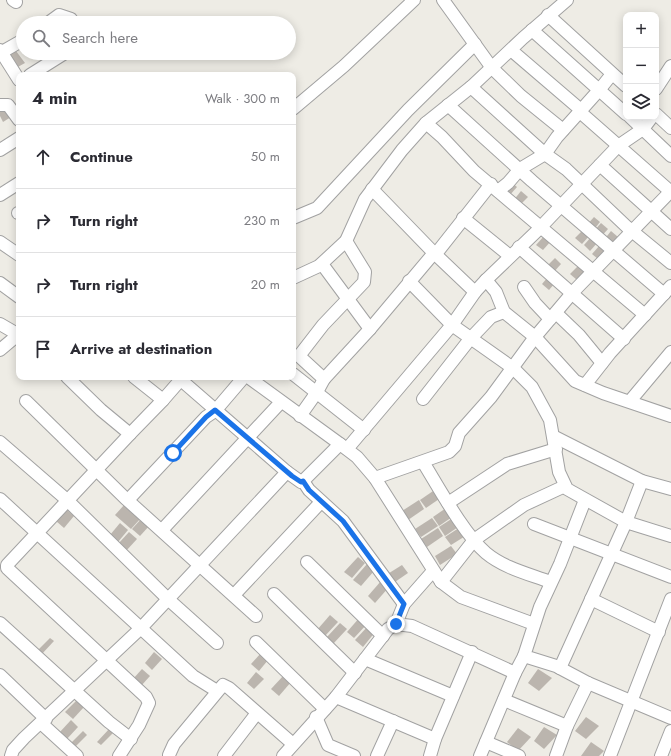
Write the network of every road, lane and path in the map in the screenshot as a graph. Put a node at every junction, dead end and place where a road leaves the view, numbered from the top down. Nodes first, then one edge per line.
1 (414, 0) edge
2 (443, 0) edge
3 (566, 0) edge
4 (548, 15) junction
5 (532, 30) junction
6 (16, 44) edge
7 (476, 44) junction
8 (511, 50) junction
9 (1, 51) edge
10 (54, 60) edge
11 (671, 66) edge
12 (492, 68) junction
13 (35, 72) edge
14 (612, 74) junction
15 (16, 75) edge
16 (624, 84) edge
17 (659, 84) edge
18 (471, 87) junction
19 (600, 90) junction
20 (0, 105) edge
21 (448, 105) junction
22 (296, 106) edge
23 (580, 111) junction
24 (623, 111) edge
25 (16, 116) edge
26 (659, 117) edge
27 (633, 120) edge
28 (650, 120) edge
29 (426, 123) junction
30 (671, 128) edge
31 (643, 129) junction
32 (563, 130) junction
33 (16, 140) edge
34 (618, 146) junction
35 (0, 150) edge
36 (545, 154) junction
37 (671, 156) edge
38 (600, 165) junction
39 (520, 169) junction
40 (582, 184) junction
41 (16, 185) edge
42 (494, 187) junction
43 (372, 189) junction
44 (671, 191) edge
45 (0, 195) edge
46 (561, 205) junction
47 (653, 211) junction
48 (296, 217) edge
49 (463, 218) junction
50 (540, 228) junction
51 (671, 229) edge
52 (633, 231) junction
53 (346, 241) junction
54 (0, 242) edge
55 (520, 247) junction
56 (614, 252) junction
57 (16, 253) edge
58 (434, 254) junction
59 (510, 256) junction
60 (671, 263) edge
61 (322, 264) junction
62 (593, 272) junction
63 (296, 277) edge
64 (486, 280) junction
65 (409, 281) junction
66 (0, 284) edge
67 (524, 288) dead end
68 (668, 290) edge
69 (475, 292) junction
70 (573, 292) junction
71 (16, 295) edge
72 (348, 300) junction
73 (504, 312) junction
74 (645, 314) junction
75 (553, 316) junction
76 (0, 324) edge
77 (452, 325) junction
78 (370, 329) junction
79 (16, 333) edge
80 (535, 337) junction
81 (16, 338) edge
82 (470, 339) junction
83 (624, 339) junction
84 (0, 350) edge
85 (671, 352) edge
86 (602, 363) junction
87 (513, 368) junction
88 (296, 376) edge
89 (324, 379) junction
90 (70, 380) edge
91 (138, 380) edge
92 (181, 380) edge
93 (183, 380) edge
94 (241, 380) edge
95 (252, 380) edge
96 (585, 385) junction
97 (318, 392) junction
98 (423, 399) dead end
99 (164, 400) junction
100 (26, 401) dead end
101 (630, 401) junction
102 (281, 402) junction
103 (215, 410) junction
104 (300, 416) junction
105 (671, 416) edge
106 (364, 430) junction
107 (130, 434) junction
108 (553, 436) junction
109 (248, 440) junction
110 (0, 442) edge
111 (343, 446) junction
112 (556, 449) junction
113 (423, 462) junction
114 (96, 470) junction
115 (287, 472) junction
116 (375, 478) junction
117 (303, 481) junction
118 (642, 481) junction
119 (565, 486) junction
120 (671, 489) edge
121 (0, 499) edge
122 (67, 500) junction
123 (128, 500) junction
124 (585, 500) junction
125 (321, 502) junction
126 (448, 503) junction
127 (626, 522) junction
128 (534, 524) dead end
129 (162, 530) junction
130 (37, 532) junction
131 (671, 536) edge
132 (571, 539) junction
133 (474, 540) junction
134 (611, 555) junction
135 (307, 562) dead end
136 (3, 566) edge
137 (201, 566) junction
138 (434, 572) junction
139 (671, 578) edge
140 (441, 582) junction
141 (550, 582) junction
142 (274, 594) dead end
143 (234, 595) junction
144 (591, 599) junction
145 (671, 599) edge
146 (169, 600) junction
147 (404, 604) junction
148 (256, 616) dead end
149 (396, 624) junction
150 (534, 624) junction
151 (141, 628) junction
152 (3, 630) edge
153 (659, 632) junction
154 (383, 636) junction
155 (256, 642) dead end
156 (217, 643) dead end
157 (472, 652) junction
158 (524, 656) junction
159 (365, 659) junction
160 (107, 661) junction
161 (560, 668) junction
162 (355, 673) junction
163 (515, 673) junction
164 (0, 675) edge
165 (588, 683) junction
166 (75, 691) junction
167 (217, 691) junction
168 (453, 696) junction
169 (336, 697) junction
170 (504, 700) junction
171 (632, 702) junction
172 (257, 712) junction
173 (320, 713) junction
174 (671, 718) edge
175 (43, 721) junction
176 (393, 721) junction
177 (567, 726) junction
178 (671, 731) edge
179 (131, 739) junction
180 (435, 739) junction
181 (486, 742) junction
182 (292, 744) junction
183 (169, 755) dead end
184 (11, 756) edge
185 (77, 756) edge
186 (120, 756) edge
187 (224, 756) edge
188 (283, 756) edge
189 (354, 756) edge
190 (377, 756) edge
191 (430, 756) edge
192 (480, 756) edge
193 (519, 756) edge
194 (556, 756) edge
195 (610, 756) edge
196 (661, 756) edge

1 - 22 street
2 - 7 street
3 - 4 street
4 - 5 street
4 - 14 street
5 - 8 street
5 - 19 street
6 - 9 street
7 - 12 street
7 - 48 street
8 - 12 street
8 - 23 street
9 - 15 street
10 - 13 street
11 - 17 street
12 - 18 street
12 - 32 street
14 - 16 street
14 - 19 street
18 - 21 street
18 - 36 street
19 - 23 street
19 - 24 street
20 - 25 street
21 - 29 street
21 - 39 street
23 - 32 street
23 - 34 street
26 - 30 street
27 - 31 street
28 - 31 street
29 - 42 street
29 - 43 street
31 - 34 street
31 - 37 street
32 - 36 street
33 - 35 street
34 - 38 street
34 - 44 street
36 - 39 street
36 - 40 street
38 - 40 street
38 - 47 street
39 - 42 street
39 - 46 street
40 - 46 street
40 - 52 street
41 - 45 street
42 - 49 street
42 - 50 street
43 - 53 street
43 - 58 street
44 - 47 street
46 - 50 street
46 - 56 street
47 - 51 street
47 - 52 street
49 - 58 street
49 - 59 street
50 - 55 street
50 - 62 street
52 - 56 street
52 - 60 street
53 - 61 street
53 - 72 street
54 - 57 street
55 - 59 street
55 - 70 street
56 - 62 street
56 - 68 street
58 - 65 street
58 - 69 street
59 - 64 street
61 - 63 street
61 - 72 street
62 - 70 street
62 - 74 street
64 - 69 street
64 - 73 street
65 - 77 street
65 - 78 street
66 - 71 street
67 - 75 street
68 - 74 street
69 - 77 street
70 - 75 street
70 - 83 street
72 - 78 street
72 - 89 street
73 - 80 street
73 - 82 street
74 - 83 street
75 - 80 street
75 - 86 street
76 - 79 street
77 - 82 street
77 - 106 street
78 - 89 street
80 - 87 street
80 - 96 street
81 - 84 street
82 - 87 street
82 - 98 street
83 - 86 street
85 - 101 street
86 - 96 street
87 - 108 street
87 - 113 street
88 - 97 street
89 - 97 street
90 - 107 street
91 - 99 street
92 - 99 street
93 - 103 street
94 - 103 street
95 - 102 street
96 - 101 street
97 - 104 street
97 - 106 street
99 - 107 street
100 - 114 street
101 - 105 street
102 - 104 street
102 - 109 street
103 - 109 street
103 - 123 street
104 - 111 street
106 - 111 street
107 - 114 street
108 - 112 street
108 - 118 street
109 - 115 street
109 - 129 street
110 - 122 street
111 - 116 street
111 - 117 street
112 - 119 street
112 - 126 street
113 - 116 street
113 - 126 street
114 - 122 street
114 - 123 street
115 - 117 street
115 - 137 street
116 - 138 street
117 - 125 street
118 - 120 street
118 - 127 street
119 - 124 street
119 - 133 street
121 - 130 street
122 - 130 street
122 - 146 street
123 - 129 street
124 - 127 street
124 - 132 street
125 - 143 street
125 - 147 street
126 - 133 street
127 - 131 street
127 - 134 street
128 - 132 street
129 - 137 street
130 - 136 street
130 - 151 street
132 - 134 street
132 - 141 street
133 - 140 street
133 - 141 street
134 - 139 street
134 - 144 street
135 - 154 street
136 - 160 street
137 - 143 street
137 - 146 street
138 - 140 street
138 - 147 street
140 - 150 street
141 - 150 street
142 - 162 street
143 - 148 street
144 - 153 street
144 - 161 street
145 - 153 street
146 - 151 street
146 - 156 street
147 - 149 street
149 - 154 street
149 - 157 street
150 - 158 street
151 - 160 street
151 - 167 street
152 - 166 street
153 - 171 street
154 - 159 street
155 - 173 street
157 - 163 street
157 - 168 street
158 - 161 street
158 - 163 street
159 - 162 street
159 - 168 street
160 - 166 street
160 - 179 street
161 - 165 street
162 - 169 street
163 - 170 street
164 - 175 street
165 - 171 street
165 - 177 street
166 - 175 street
166 - 179 street
167 - 172 street
167 - 183 street
168 - 180 street
169 - 173 street
169 - 176 street
170 - 177 street
170 - 181 street
171 - 174 street
171 - 195 street
172 - 182 street
172 - 187 street
173 - 182 street
173 - 189 street
175 - 184 street
175 - 185 street
176 - 180 street
176 - 190 street
177 - 194 street
178 - 196 street
179 - 186 street
180 - 191 street
181 - 192 street
181 - 193 street
182 - 188 street

